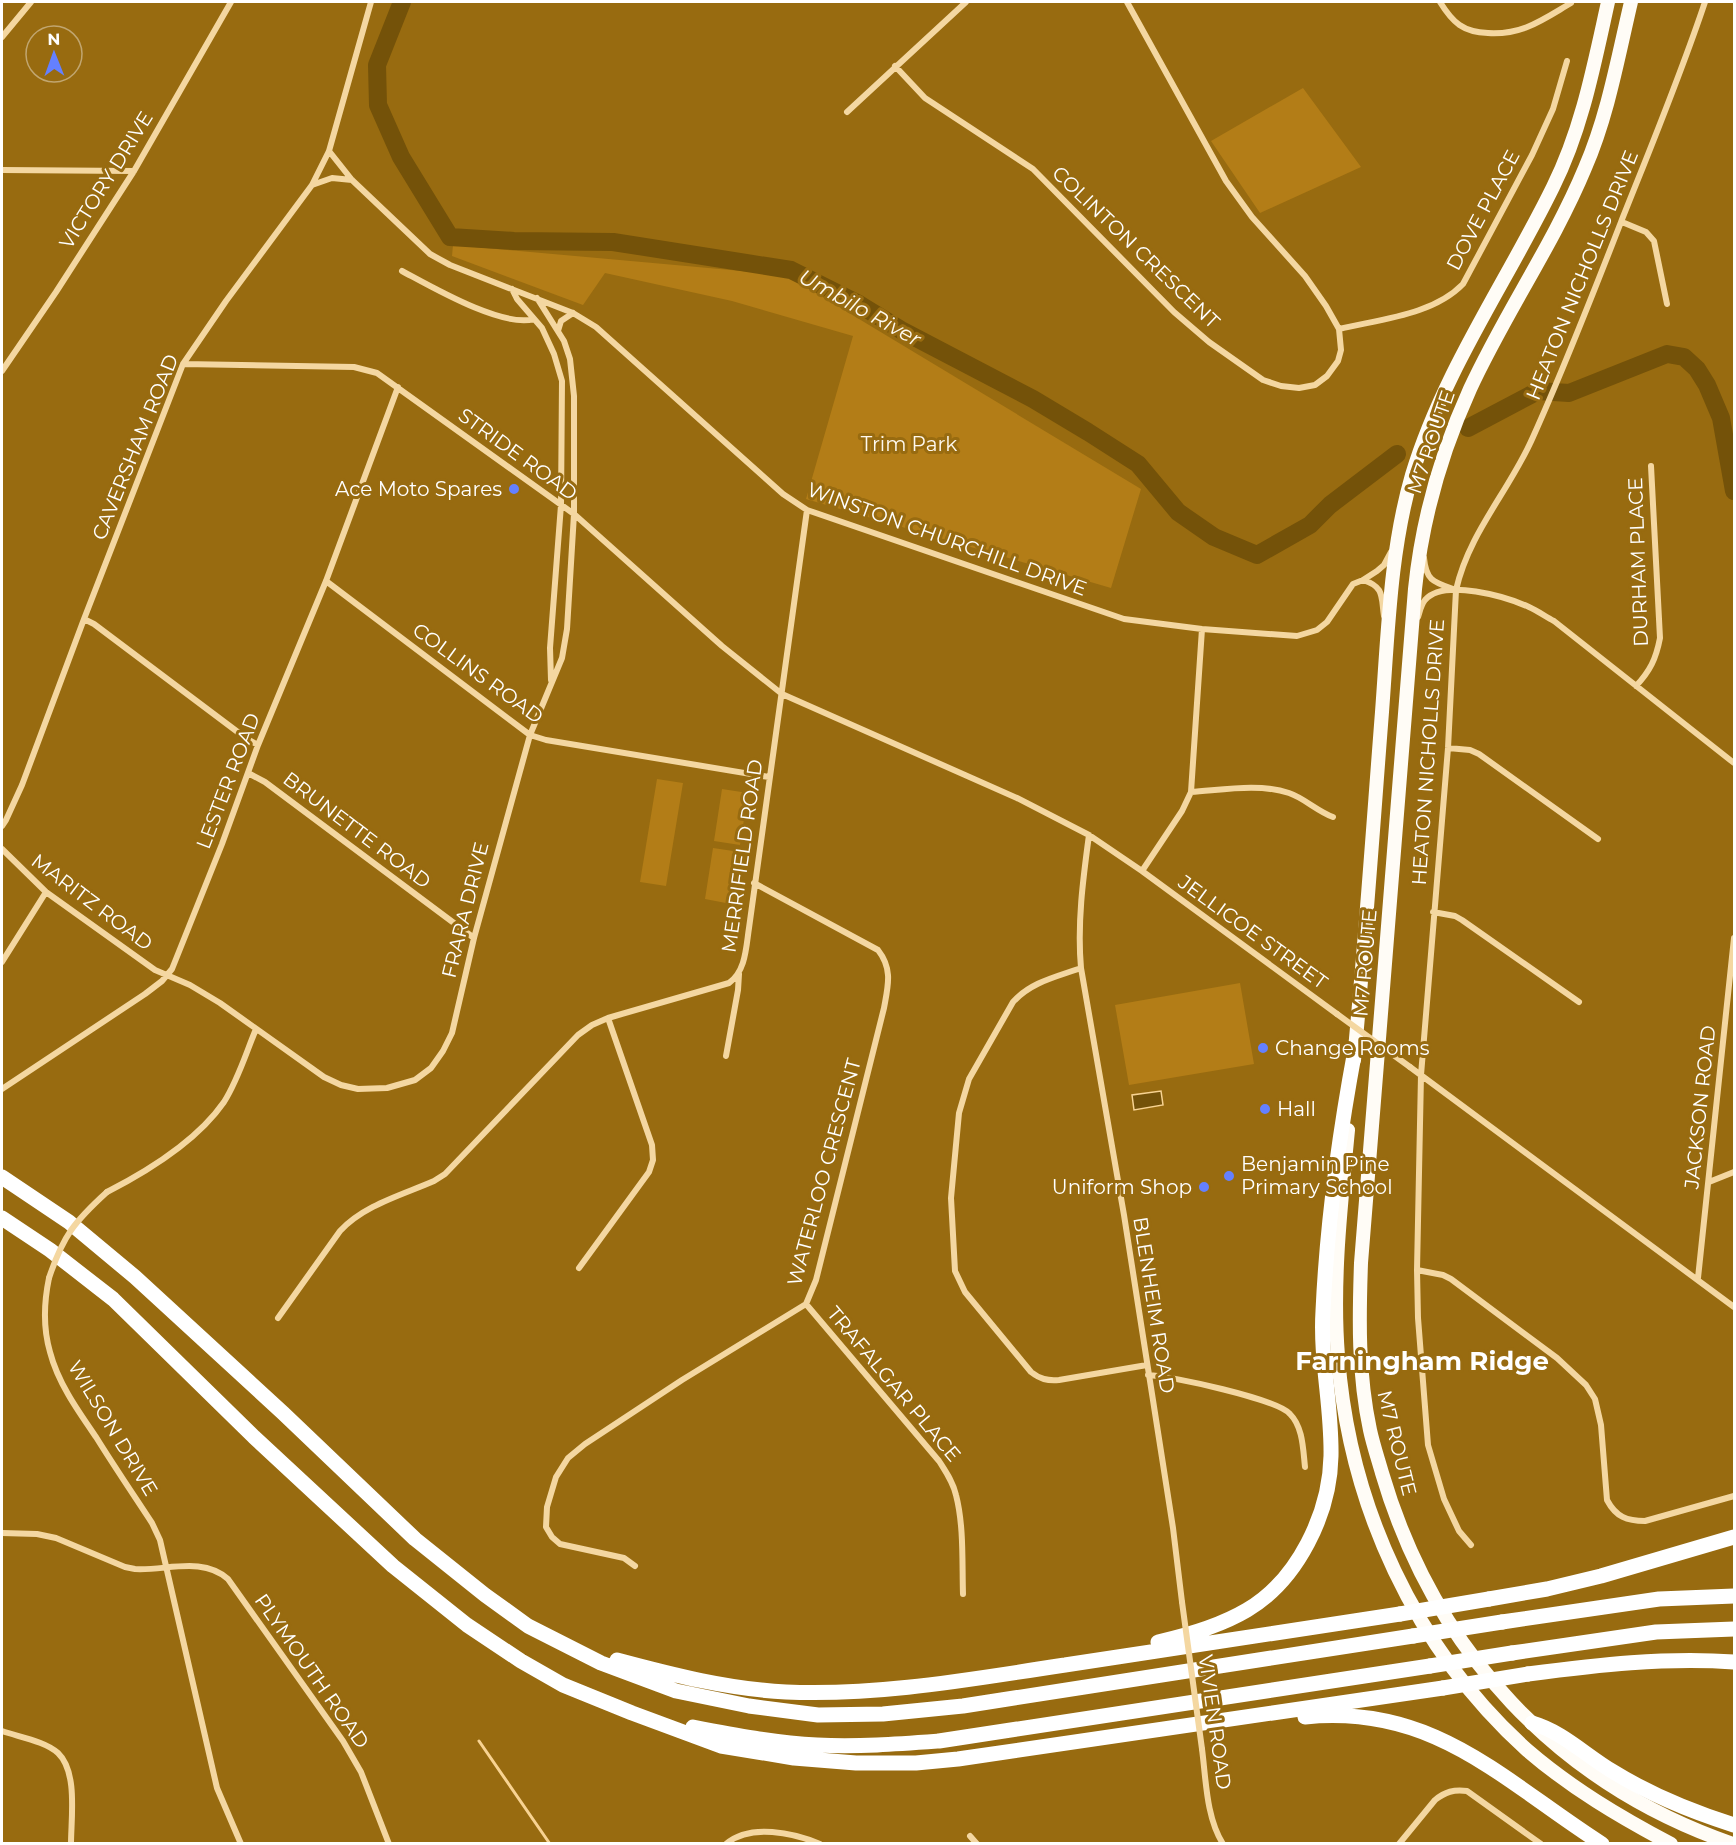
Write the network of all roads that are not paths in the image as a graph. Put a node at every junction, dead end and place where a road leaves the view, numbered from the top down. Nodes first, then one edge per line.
1 (31, 2) edge
2 (231, 2) edge
3 (371, 2) edge
4 (966, 2) edge
5 (1127, 2) edge
6 (1440, 2) edge
7 (1608, 2) edge
8 (1631, 2) edge
9 (1705, 2) edge
10 (1571, 3) dead end
11 (2, 37) edge
12 (1567, 61) dead end
13 (895, 66) junction
14 (847, 112) dead end
15 (329, 151) junction
16 (2, 170) edge
17 (134, 171) junction
18 (352, 180) junction
19 (312, 185) junction
20 (1622, 222) junction
21 (402, 271) dead end
22 (512, 289) junction
23 (537, 298) junction
24 (1667, 304) dead end
25 (573, 313) junction
26 (534, 319) junction
27 (1340, 329) junction
28 (558, 331) junction
29 (183, 364) junction
30 (2, 371) edge
31 (398, 387) junction
32 (1651, 466) dead end
33 (561, 505) junction
34 (807, 510) junction
35 (574, 514) junction
36 (1399, 537) junction
37 (1422, 539) junction
38 (1363, 580) junction
39 (326, 581) junction
40 (1456, 590) junction
41 (84, 619) junction
42 (1202, 629) junction
43 (1387, 644) junction
44 (1410, 646) junction
45 (551, 684) junction
46 (1636, 686) junction
47 (782, 694) junction
48 (530, 735) junction
49 (258, 745) junction
50 (1448, 748) junction
51 (1734, 763) edge
52 (248, 773) junction
53 (769, 777) junction
54 (1191, 792) junction
55 (1333, 817) dead end
56 (2, 826) edge
57 (1089, 835) junction
58 (1598, 839) dead end
59 (2, 849) edge
60 (1142, 871) junction
61 (754, 883) junction
62 (46, 892) junction
63 (1433, 912) junction
64 (474, 938) junction
65 (1734, 938) edge
66 (2, 962) edge
67 (1081, 968) junction
68 (739, 974) junction
69 (167, 976) junction
70 (1732, 987) edge
71 (1579, 1002) dead end
72 (608, 1018) junction
73 (256, 1029) junction
74 (1355, 1050) junction
75 (726, 1056) dead end
76 (1421, 1075) junction
77 (2, 1089) edge
78 (1734, 1172) edge
79 (2, 1177) edge
80 (1709, 1182) junction
81 (2, 1218) edge
82 (579, 1268) dead end
83 (1417, 1270) junction
84 (1698, 1278) junction
85 (806, 1304) junction
86 (1734, 1307) edge
87 (278, 1318) dead end
88 (1147, 1365) junction
89 (1148, 1375) junction
90 (1305, 1467) dead end
91 (1734, 1496) edge
92 (2, 1533) edge
93 (1734, 1537) edge
94 (1471, 1545) dead end
95 (635, 1566) dead end
96 (168, 1567) junction
97 (963, 1594) dead end
98 (1734, 1596) edge
99 (1182, 1602) joint
100 (528, 1626) junction
101 (1734, 1629) edge
102 (1734, 1662) edge
103 (1038, 1669) junction
104 (652, 1719) junction
105 (1215, 1722) junction
106 (1532, 1723) junction
107 (2, 1731) edge
108 (1734, 1826) edge
109 (970, 1836) dead end
110 (71, 1844) edge
111 (241, 1844) edge
112 (389, 1844) edge
113 (726, 1844) edge
114 (820, 1844) edge
115 (977, 1844) edge
116 (1223, 1844) edge
117 (1399, 1844) edge
118 (1541, 1844) edge
119 (1602, 1844) edge
120 (1671, 1844) edge
121 (1733, 1844) edge

1 - 11 street
2 - 17 street, VICTORY DRIVE
3 - 15 street, CAVERSHAM ROAD
4 - 13 street
5 - 27 street
6 - 10 street
7 - 36 highway, M7 ROUTE
8 - 37 highway, M7 ROUTE
9 - 20 street, HEATON NICHOLLS DRIVE
12 - 27 street, DOVE PLACE
13 - 14 street
13 - 27 street, COLINTON CRESCENT
15 - 18 street, WINSTON CHURCHILL DRIVE
15 - 19 street, CAVERSHAM ROAD
16 - 17 street
17 - 30 street, VICTORY DRIVE
18 - 19 street
18 - 22 street, WINSTON CHURCHILL DRIVE
19 - 29 street, CAVERSHAM ROAD
20 - 24 street
20 - 40 street, HEATON NICHOLLS DRIVE
21 - 26 street
22 - 23 street, WINSTON CHURCHILL DRIVE
22 - 26 street, FRARA DRIVE
23 - 25 street, WINSTON CHURCHILL DRIVE
23 - 28 street, FRARA DRIVE
25 - 28 street
25 - 34 street, WINSTON CHURCHILL DRIVE
26 - 33 street, FRARA DRIVE
28 - 35 street, FRARA DRIVE
29 - 31 street, STRIDE ROAD
29 - 41 street, CAVERSHAM ROAD
31 - 33 street, STRIDE ROAD
31 - 39 street, LESTER ROAD
32 - 46 street, DURHAM PLACE
33 - 35 street, STRIDE ROAD
33 - 45 street, FRARA DRIVE
34 - 42 street, WINSTON CHURCHILL DRIVE
34 - 47 street, MERRIFIELD ROAD
35 - 45 street, FRARA DRIVE
35 - 47 street, STRIDE ROAD
36 - 38 street, WINSTON CHURCHILL DRIVE
36 - 43 highway, M7 ROUTE
37 - 40 street
37 - 44 highway, M7 ROUTE
38 - 42 street, WINSTON CHURCHILL DRIVE
38 - 43 street
39 - 48 street, COLLINS ROAD
39 - 49 street, LESTER ROAD
40 - 44 street
40 - 46 street
40 - 50 street, HEATON NICHOLLS DRIVE
41 - 49 street
41 - 56 street, CAVERSHAM ROAD
42 - 54 street
43 - 74 highway, M7 ROUTE
44 - 106 highway, M7 ROUTE
45 - 48 street, FRARA DRIVE
46 - 51 street
47 - 53 street, MERRIFIELD ROAD
47 - 57 street, JELLICOE STREET
48 - 53 street, COLLINS ROAD
48 - 64 street, FRARA DRIVE
49 - 52 street, LESTER ROAD
50 - 58 street
50 - 63 street, HEATON NICHOLLS DRIVE
52 - 64 street, BRUNETTE ROAD
52 - 69 street, LESTER ROAD
53 - 61 street, MERRIFIELD ROAD
54 - 55 street
54 - 60 street
57 - 60 street, JELLICOE STREET
57 - 67 street, BLENHEIM ROAD
59 - 62 street, MARITZ ROAD
60 - 76 street, JELLICOE STREET, bridge
61 - 68 street, MERRIFIELD ROAD
61 - 85 street, WATERLOO CRESCENT
62 - 66 street
62 - 69 street, MARITZ ROAD
63 - 71 street
63 - 76 street, HEATON NICHOLLS DRIVE
64 - 73 street, FRARA DRIVE
65 - 70 street, JACKSON ROAD
67 - 88 street, BLENHEIM ROAD
67 - 88 street
68 - 72 street, MERRIFIELD ROAD
68 - 75 street
69 - 73 street
69 - 77 street
70 - 80 street, JACKSON ROAD
72 - 82 street
72 - 87 street, MERRIFIELD ROAD
73 - 96 street, WILSON DRIVE, bridge
74 - 103 highway
74 - 120 highway, M7 ROUTE
76 - 83 street, HEATON NICHOLLS DRIVE
76 - 84 street, JELLICOE STREET
78 - 80 street
79 - 100 highway
80 - 84 street, JACKSON ROAD
81 - 104 highway
83 - 91 street
83 - 94 street, HEATON NICHOLLS DRIVE
84 - 86 street, JELLICOE STREET
85 - 95 street, WATERLOO CRESCENT
85 - 97 street, TRAFALGAR PLACE
88 - 89 street, BLENHEIM ROAD
89 - 90 street
89 - 99 street, BLENHEIM ROAD
92 - 96 street, PLYMOUTH ROAD
93 - 103 highway, bridge
96 - 111 street, WILSON DRIVE
96 - 112 street, PLYMOUTH ROAD
98 - 100 highway, bridge
99 - 116 street, VIVIEN ROAD, bridge
100 - 103 highway
101 - 104 highway, bridge
102 - 105 highway, bridge
104 - 105 highway
105 - 119 highway
106 - 108 highway
106 - 121 highway, M7 ROUTE
107 - 110 street
109 - 115 street
113 - 114 street
117 - 118 street

